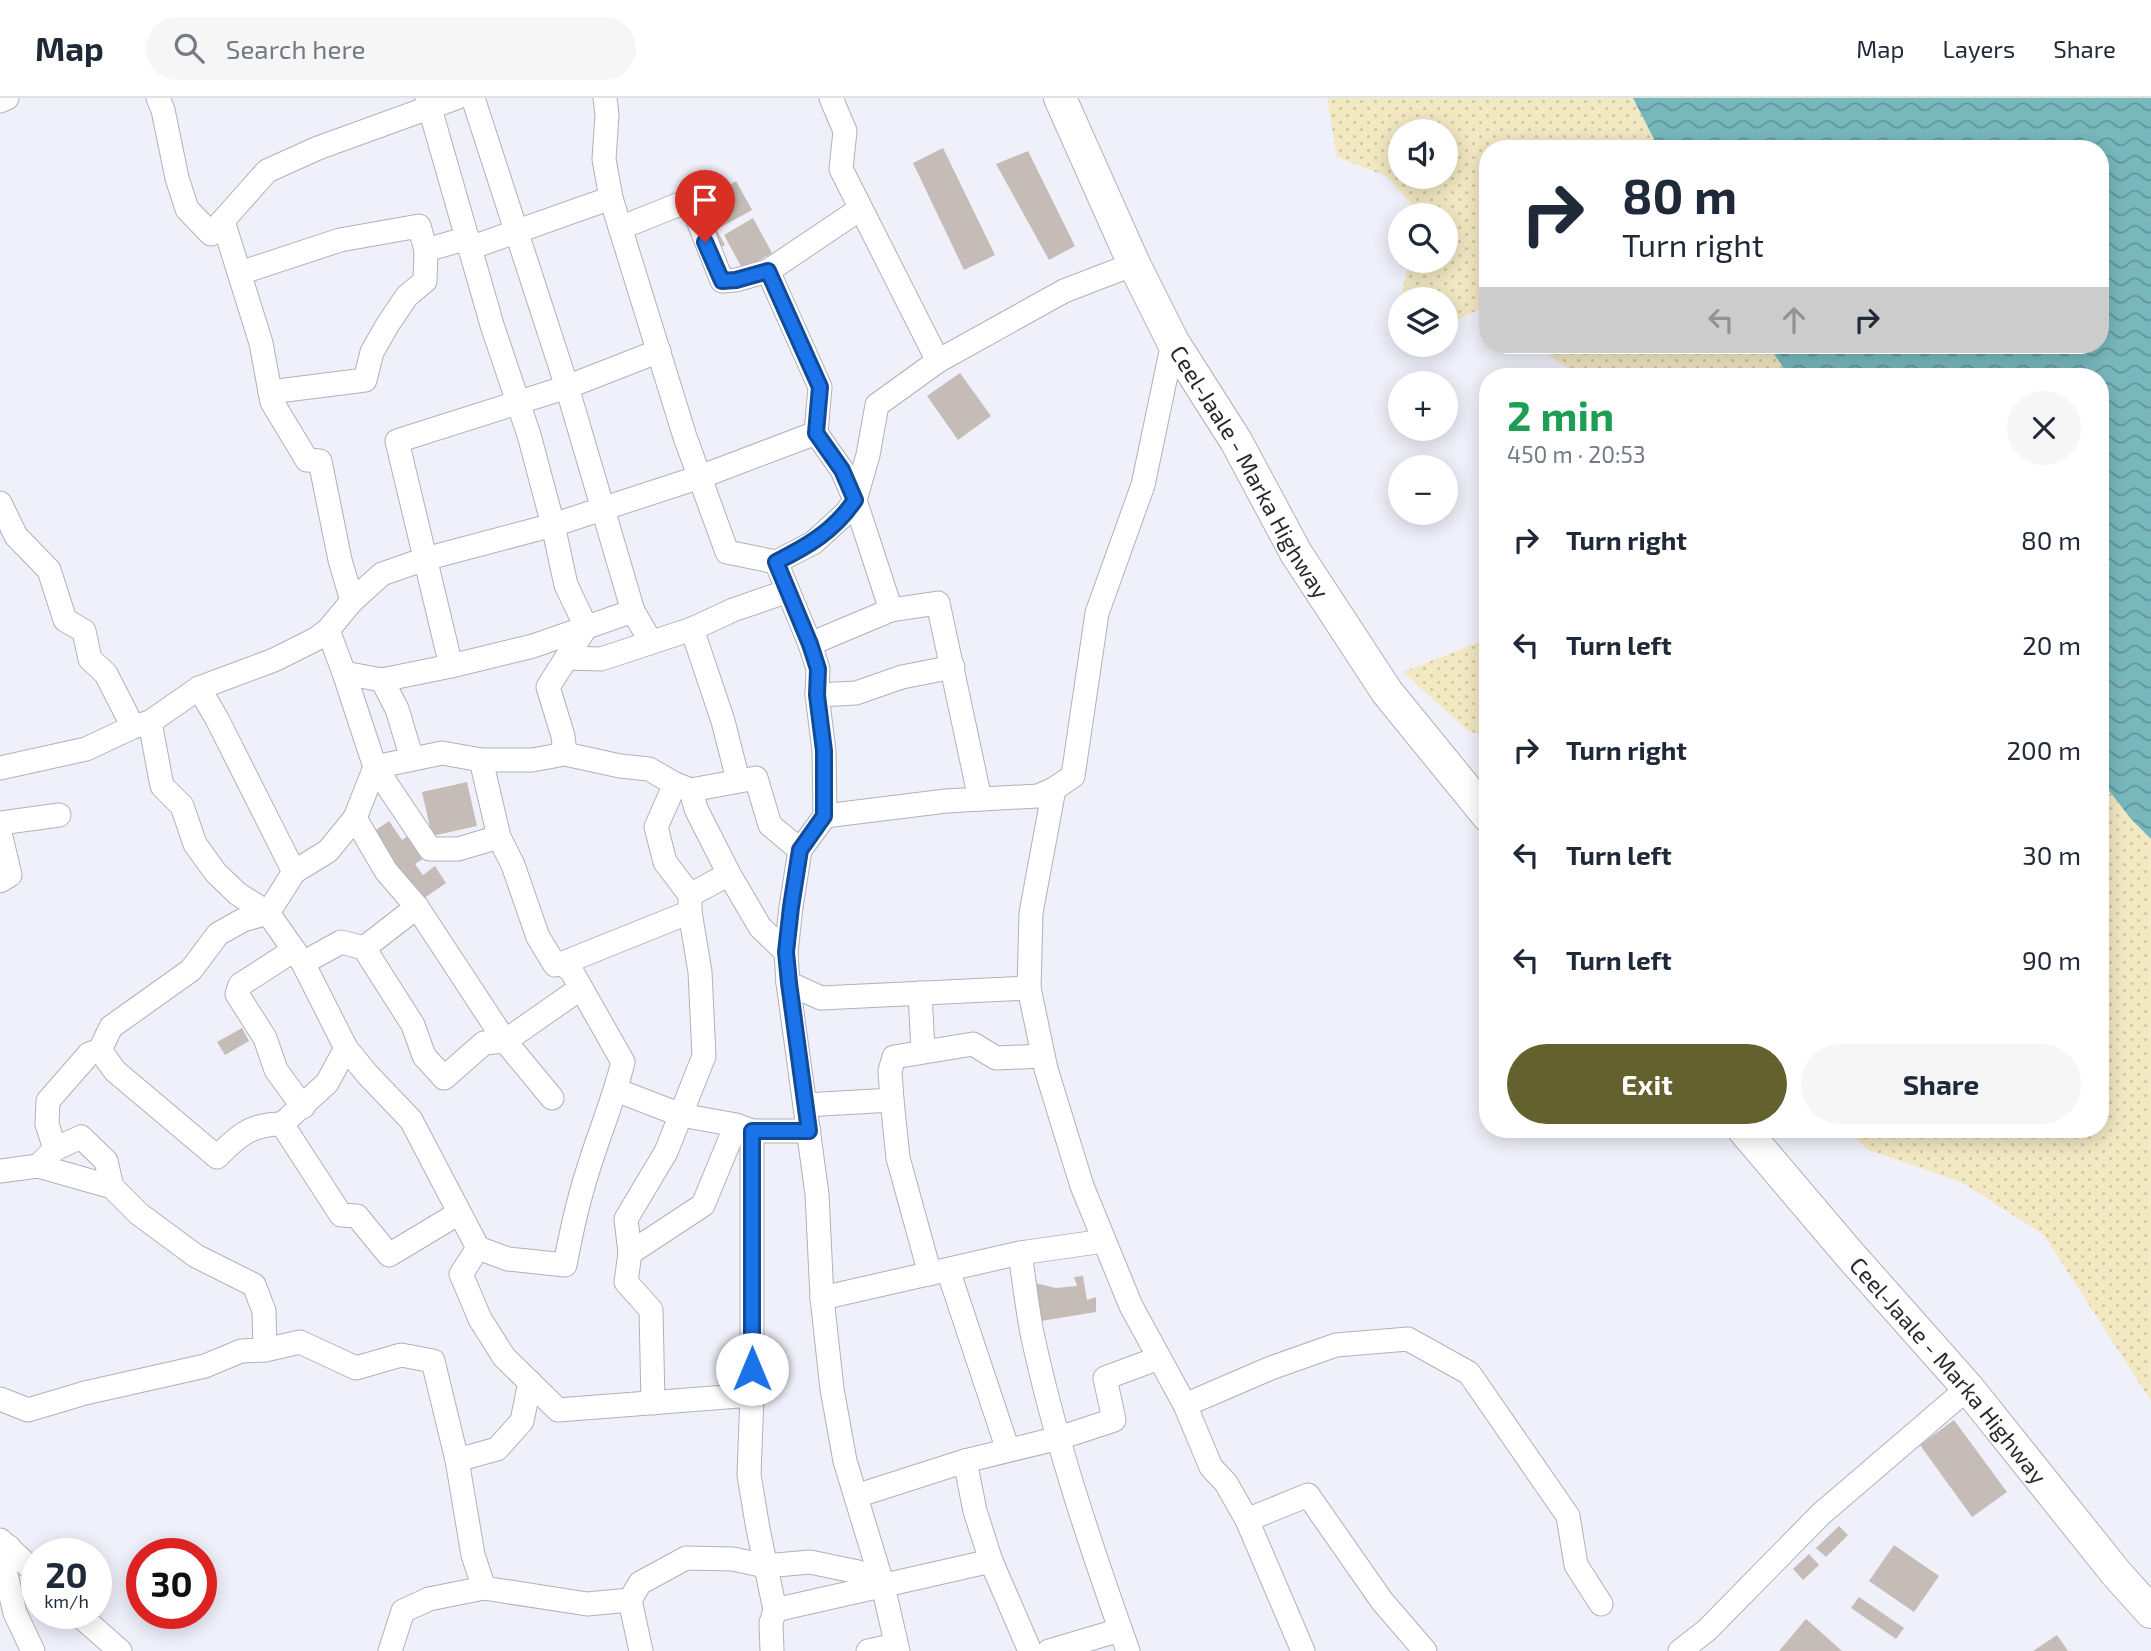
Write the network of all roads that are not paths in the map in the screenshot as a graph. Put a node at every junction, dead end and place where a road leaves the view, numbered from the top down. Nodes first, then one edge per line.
1 (7, 98) edge
2 (158, 98) edge
3 (456, 98) edge
4 (472, 98) edge
5 (605, 98) edge
6 (831, 98) edge
7 (1060, 98) edge
8 (0, 101) edge
9 (428, 103) edge
10 (611, 198) junction
11 (860, 209) junction
12 (223, 221) junction
13 (620, 228) junction
14 (516, 231) junction
15 (469, 243) junction
16 (426, 250) junction
17 (1135, 264) junction
18 (768, 271) junction
19 (240, 273) junction
20 (1173, 342) junction
21 (659, 351) junction
22 (939, 361) junction
23 (567, 387) junction
24 (270, 392) junction
25 (519, 403) junction
26 (816, 433) junction
27 (701, 477) junction
28 (855, 500) junction
29 (0, 503) edge
30 (604, 508) junction
31 (553, 525) junction
32 (425, 559) junction
33 (776, 562) junction
34 (788, 591) junction
35 (352, 601) junction
36 (891, 610) junction
37 (633, 611) junction
38 (586, 627) junction
39 (692, 629) junction
40 (328, 630) junction
41 (651, 642) junction
42 (810, 644) junction
43 (566, 658) junction
44 (451, 666) junction
45 (953, 667) junction
46 (344, 673) junction
47 (382, 680) junction
48 (199, 688) junction
49 (817, 695) junction
50 (142, 724) junction
51 (565, 754) junction
52 (412, 759) junction
53 (481, 760) junction
54 (375, 767) junction
55 (0, 768) edge
56 (738, 780) junction
57 (683, 787) junction
58 (1054, 789) junction
59 (980, 799) junction
60 (1479, 805) edge
61 (59, 815) dead end
62 (824, 816) junction
63 (355, 818) junction
64 (0, 823) edge
65 (0, 833) edge
66 (499, 837) junction
67 (800, 850) junction
68 (294, 872) junction
69 (729, 874) junction
70 (0, 881) edge
71 (690, 904) junction
72 (417, 907) junction
73 (268, 913) junction
74 (364, 948) junction
75 (786, 952) junction
76 (299, 956) junction
77 (563, 963) junction
78 (789, 983) junction
79 (581, 988) junction
80 (1029, 988) junction
81 (920, 993) junction
82 (505, 1041) junction
83 (346, 1048) junction
84 (100, 1049) junction
85 (923, 1051) junction
86 (1043, 1056) junction
87 (616, 1090) junction
88 (552, 1098) dead end
89 (892, 1100) junction
90 (805, 1105) junction
91 (303, 1107) junction
92 (681, 1115) junction
93 (282, 1124) junction
94 (744, 1128) junction
95 (809, 1131) junction
96 (1751, 1138) edge
97 (55, 1149) junction
98 (38, 1166) junction
99 (0, 1173) edge
100 (112, 1187) junction
101 (458, 1213) junction
102 (1104, 1241) junction
103 (478, 1248) junction
104 (630, 1253) junction
105 (1020, 1253) junction
106 (939, 1272) junction
107 (822, 1298) junction
108 (265, 1350) junction
109 (1159, 1358) junction
110 (530, 1382) junction
111 (1968, 1388) junction
112 (752, 1395) junction
113 (0, 1399) edge
114 (653, 1403) junction
115 (1185, 1405) junction
116 (1059, 1438) junction
117 (1008, 1450) junction
118 (457, 1460) junction
119 (965, 1461) junction
120 (856, 1496) junction
121 (1247, 1520) junction
122 (4, 1543) edge
123 (21, 1559) edge
124 (991, 1561) junction
125 (765, 1566) junction
126 (883, 1586) junction
127 (484, 1588) junction
128 (630, 1600) junction
129 (1601, 1604) dead end
130 (775, 1610) junction
131 (2151, 1612) edge
132 (95, 1629) edge
133 (1124, 1640) edge
134 (897, 1648) edge
135 (33, 1651) edge
136 (120, 1651) edge
137 (390, 1651) edge
138 (641, 1651) edge
139 (772, 1651) edge
140 (868, 1651) edge
141 (1030, 1651) edge
142 (1049, 1651) edge
143 (1303, 1651) edge
144 (1425, 1651) edge
145 (1680, 1651) edge

1 - 8 street
2 - 12 street
3 - 9 street
4 - 14 street
5 - 10 street
6 - 11 street
7 - 17 street, Ceel-Jaale - Marka Highway
9 - 12 street
9 - 15 street
10 - 13 street
10 - 14 street
11 - 18 street
11 - 22 street
12 - 19 street
13 - 18 street
13 - 21 street
14 - 15 street
14 - 23 street
15 - 16 street
15 - 25 street
16 - 19 street
16 - 24 street
17 - 20 street, Ceel-Jaale - Marka Highway
17 - 22 street
18 - 26 street
19 - 24 street
20 - 58 street
20 - 60 street, Ceel-Jaale - Marka Highway
21 - 23 street
21 - 27 street
22 - 28 street
23 - 25 street
23 - 30 street
24 - 35 street
25 - 31 street
25 - 32 street
26 - 27 street
26 - 28 street
27 - 30 street
27 - 33 street
28 - 33 street
28 - 36 street
29 - 50 street
30 - 31 street
30 - 37 street
31 - 32 street
31 - 38 street
32 - 35 street
32 - 44 street
33 - 34 street
34 - 39 street
34 - 42 street
35 - 40 street
36 - 42 street
36 - 45 street
37 - 38 street
37 - 41 street
38 - 43 street
38 - 44 street
39 - 41 street
39 - 56 street
40 - 46 street
40 - 48 street
41 - 43 street
42 - 49 street
43 - 51 street
44 - 47 street
45 - 49 street
45 - 59 street
46 - 47 street
46 - 54 street
47 - 52 street
48 - 50 street
48 - 68 street
49 - 62 street
50 - 55 street
50 - 73 street
51 - 53 street
51 - 57 street
52 - 53 street
52 - 54 street
53 - 66 street
54 - 63 street
54 - 66 street
56 - 57 street
56 - 67 street
57 - 69 street
57 - 71 street
58 - 59 street
58 - 80 street
59 - 62 street
61 - 64 street
62 - 67 street
63 - 68 street
63 - 72 street
65 - 70 street
66 - 77 street
67 - 75 street
68 - 73 street
69 - 71 street
69 - 75 street
71 - 77 street
71 - 92 street
72 - 74 street
72 - 82 street
73 - 76 street
73 - 84 street
74 - 76 street
74 - 82 street
75 - 78 street
76 - 83 street
76 - 91 street
77 - 79 street
78 - 81 street
78 - 90 street
79 - 82 street
79 - 87 street
80 - 81 street
80 - 86 street
81 - 85 street
82 - 88 street
83 - 91 street
83 - 101 street
84 - 93 street
84 - 97 street
85 - 86 street
85 - 89 street
86 - 102 street
87 - 92 street
87 - 103 street
89 - 90 street
89 - 106 street
90 - 95 street
91 - 93 street
92 - 94 street
92 - 104 street
93 - 101 street
94 - 95 street
94 - 104 street
94 - 112 street
95 - 107 street
96 - 111 street, Ceel-Jaale - Marka Highway
97 - 98 street
97 - 100 street
98 - 99 street
98 - 100 street
100 - 108 street
101 - 103 street
102 - 105 street
102 - 109 street
103 - 110 street
104 - 114 street
105 - 106 street
105 - 116 street
106 - 107 street
106 - 117 street
107 - 120 street
108 - 113 street
108 - 118 street
109 - 115 street
109 - 116 street
110 - 114 street
110 - 118 street
111 - 131 street, Ceel-Jaale - Marka Highway
111 - 145 street
112 - 114 street
112 - 125 street
115 - 121 street
115 - 129 street
116 - 117 street
116 - 133 street
117 - 119 street
118 - 127 street
119 - 120 street
119 - 124 street
120 - 126 street
121 - 143 street
121 - 144 street
122 - 123 street
122 - 135 street
124 - 126 street
124 - 141 street
125 - 126 street
125 - 128 street
125 - 130 street
126 - 130 street
126 - 134 street
127 - 128 street
127 - 137 street
128 - 138 street
130 - 139 street
132 - 136 street
133 - 142 street
134 - 140 street

